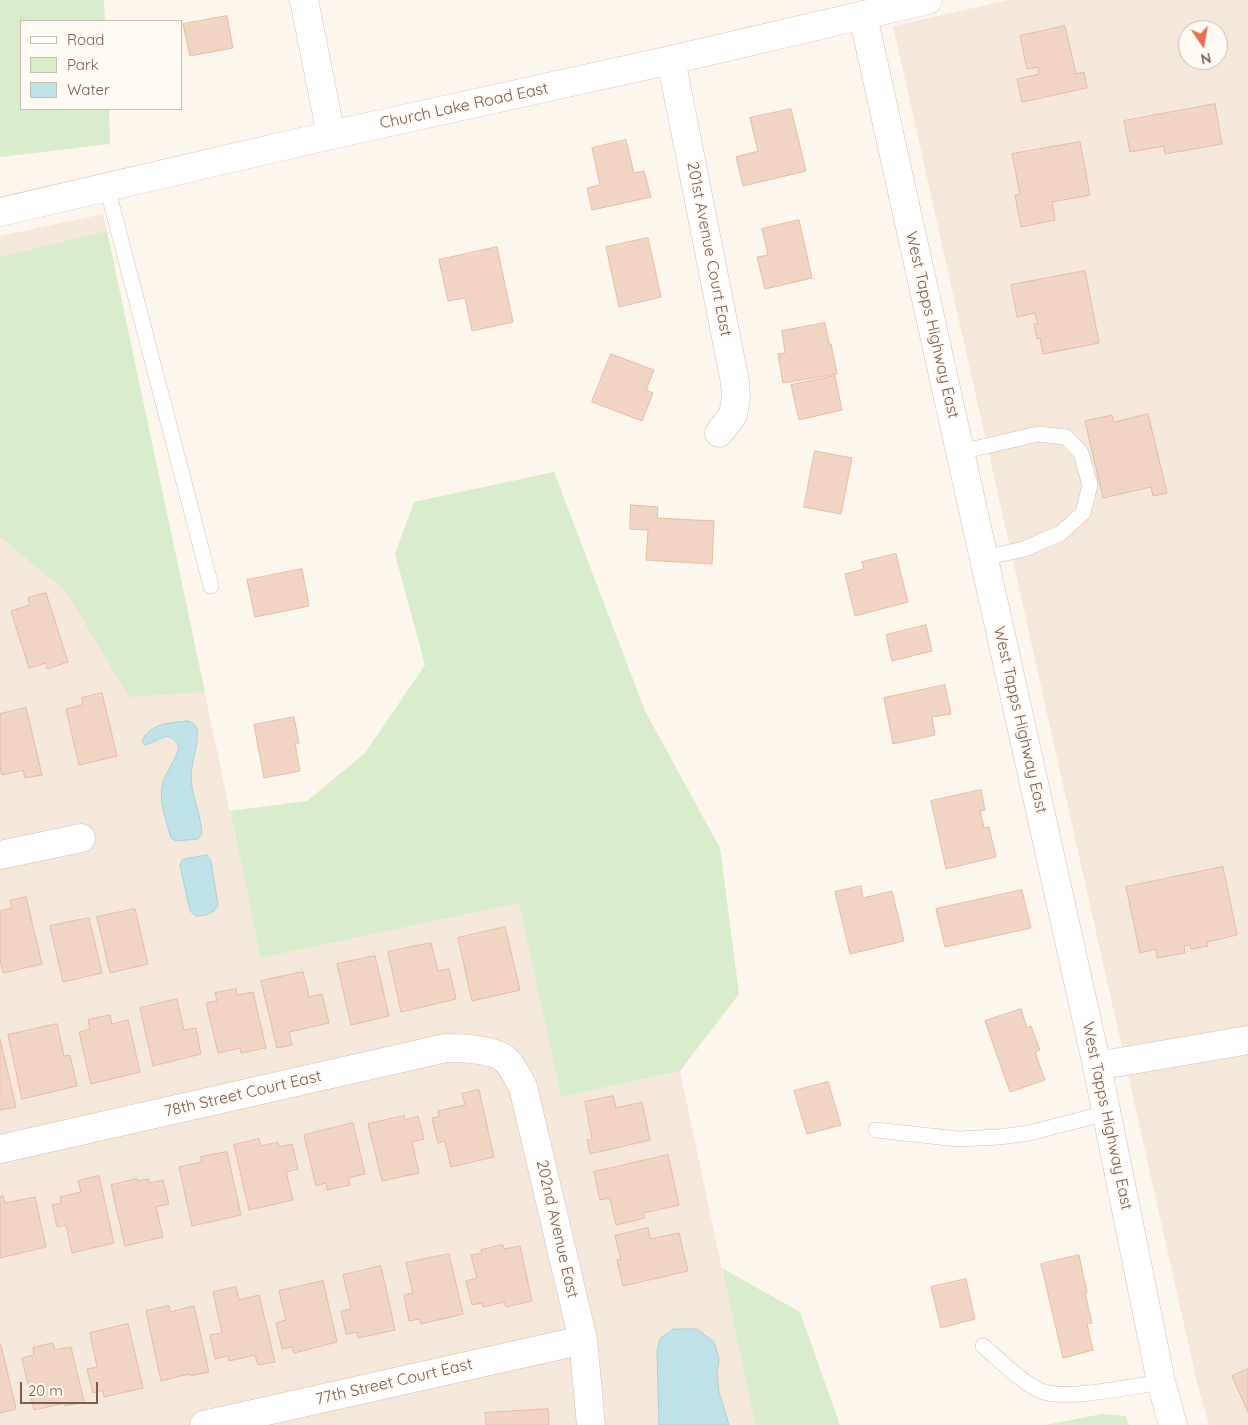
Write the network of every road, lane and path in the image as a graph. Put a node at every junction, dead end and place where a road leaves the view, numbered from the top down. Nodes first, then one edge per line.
1 (304, 0) edge
2 (928, 0) edge
3 (863, 16) junction
4 (671, 60) junction
5 (331, 135) junction
6 (107, 187) junction
7 (0, 212) edge
8 (719, 433) dead end
9 (960, 452) junction
10 (984, 558) junction
11 (211, 586) dead end
12 (80, 838) dead end
13 (0, 855) edge
14 (1248, 1040) edge
15 (487, 1051) joint
16 (1097, 1066) junction
17 (1106, 1113) junction
18 (876, 1130) dead end
19 (0, 1150) edge
20 (583, 1340) junction
21 (983, 1346) dead end
22 (1161, 1382) junction
23 (204, 1425) edge
24 (591, 1425) edge
25 (1173, 1425) edge

1 - 5 street
2 - 3 street, Church Lake Road East
3 - 4 street, Church Lake Road East
3 - 9 street, West Tapps Highway East
4 - 5 street, Church Lake Road East
4 - 8 street, 201st Avenue Court East
5 - 6 street, Church Lake Road East
6 - 7 street, Church Lake Road East
6 - 11 lane
9 - 10 street, West Tapps Highway East
9 - 10 lane
10 - 16 street, West Tapps Highway East
12 - 13 street
14 - 16 street
15 - 19 street, 78th Street Court East
15 - 20 street, 202nd Avenue East
16 - 17 street, West Tapps Highway East
17 - 18 lane
17 - 22 street, West Tapps Highway East
20 - 23 street, 77th Street Court East
20 - 24 street, 202nd Avenue East
21 - 22 lane
22 - 25 street, West Tapps Highway East

